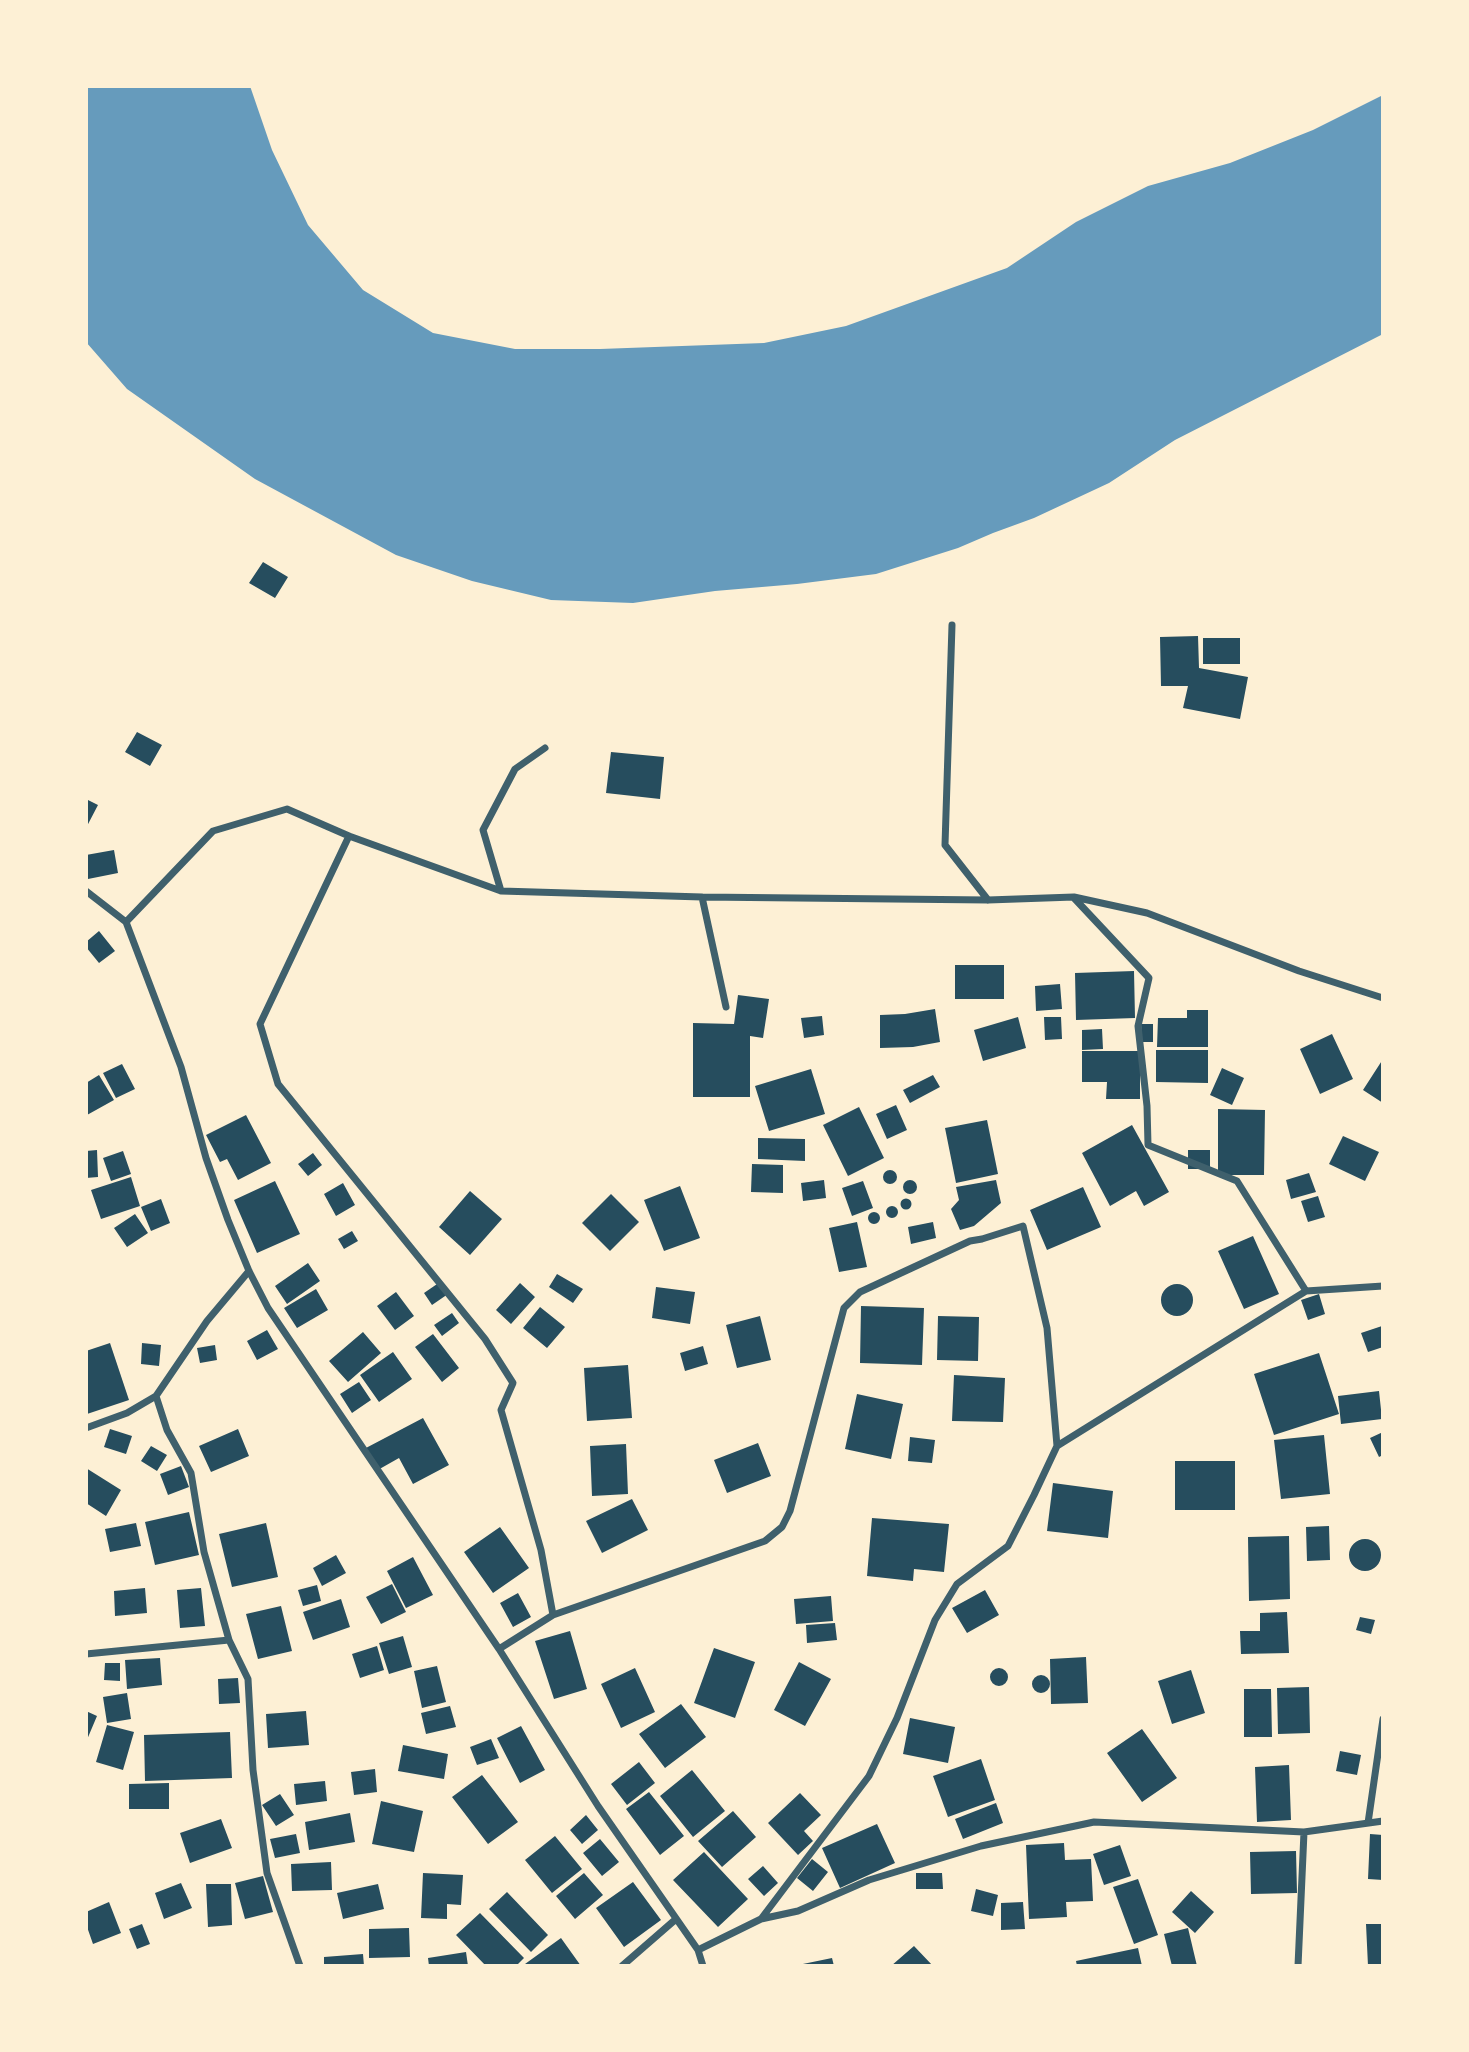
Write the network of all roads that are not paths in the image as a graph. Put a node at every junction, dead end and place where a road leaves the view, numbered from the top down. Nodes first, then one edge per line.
1 (952, 625) dead end
2 (545, 748) dead end
3 (349, 836) junction
4 (86, 891) edge
5 (501, 891) junction
6 (702, 897) junction
7 (1074, 897) junction
8 (988, 900) junction
9 (126, 922) junction
10 (1383, 998) edge
11 (726, 1007) dead end
12 (249, 1271) junction
13 (1383, 1286) edge
14 (1306, 1291) junction
15 (156, 1396) junction
16 (86, 1428) edge
17 (1057, 1446) junction
18 (552, 1615) junction
19 (229, 1640) junction
20 (499, 1649) junction
21 (86, 1654) edge
22 (1383, 1719) edge
23 (1383, 1821) edge
24 (1368, 1824) junction
25 (1304, 1832) junction
26 (676, 1919) junction
27 (761, 1919) junction
28 (698, 1950) junction
29 (300, 1966) edge
30 (622, 1966) edge
31 (702, 1966) edge
32 (1298, 1966) edge

1 - 8 street
2 - 5 street
3 - 5 street
3 - 9 street
3 - 18 street
4 - 9 street
5 - 6 street
6 - 8 street
6 - 11 street
7 - 8 street
7 - 10 street
7 - 14 street
9 - 12 street
12 - 15 street
12 - 20 street
13 - 14 street
14 - 17 street
15 - 16 street
15 - 19 street
17 - 18 street
17 - 27 street
18 - 20 street
19 - 21 street
19 - 29 street
20 - 26 street
22 - 24 street
23 - 24 street
24 - 25 street
25 - 27 street
25 - 32 street
26 - 28 street
26 - 30 street
27 - 28 street
28 - 31 street

